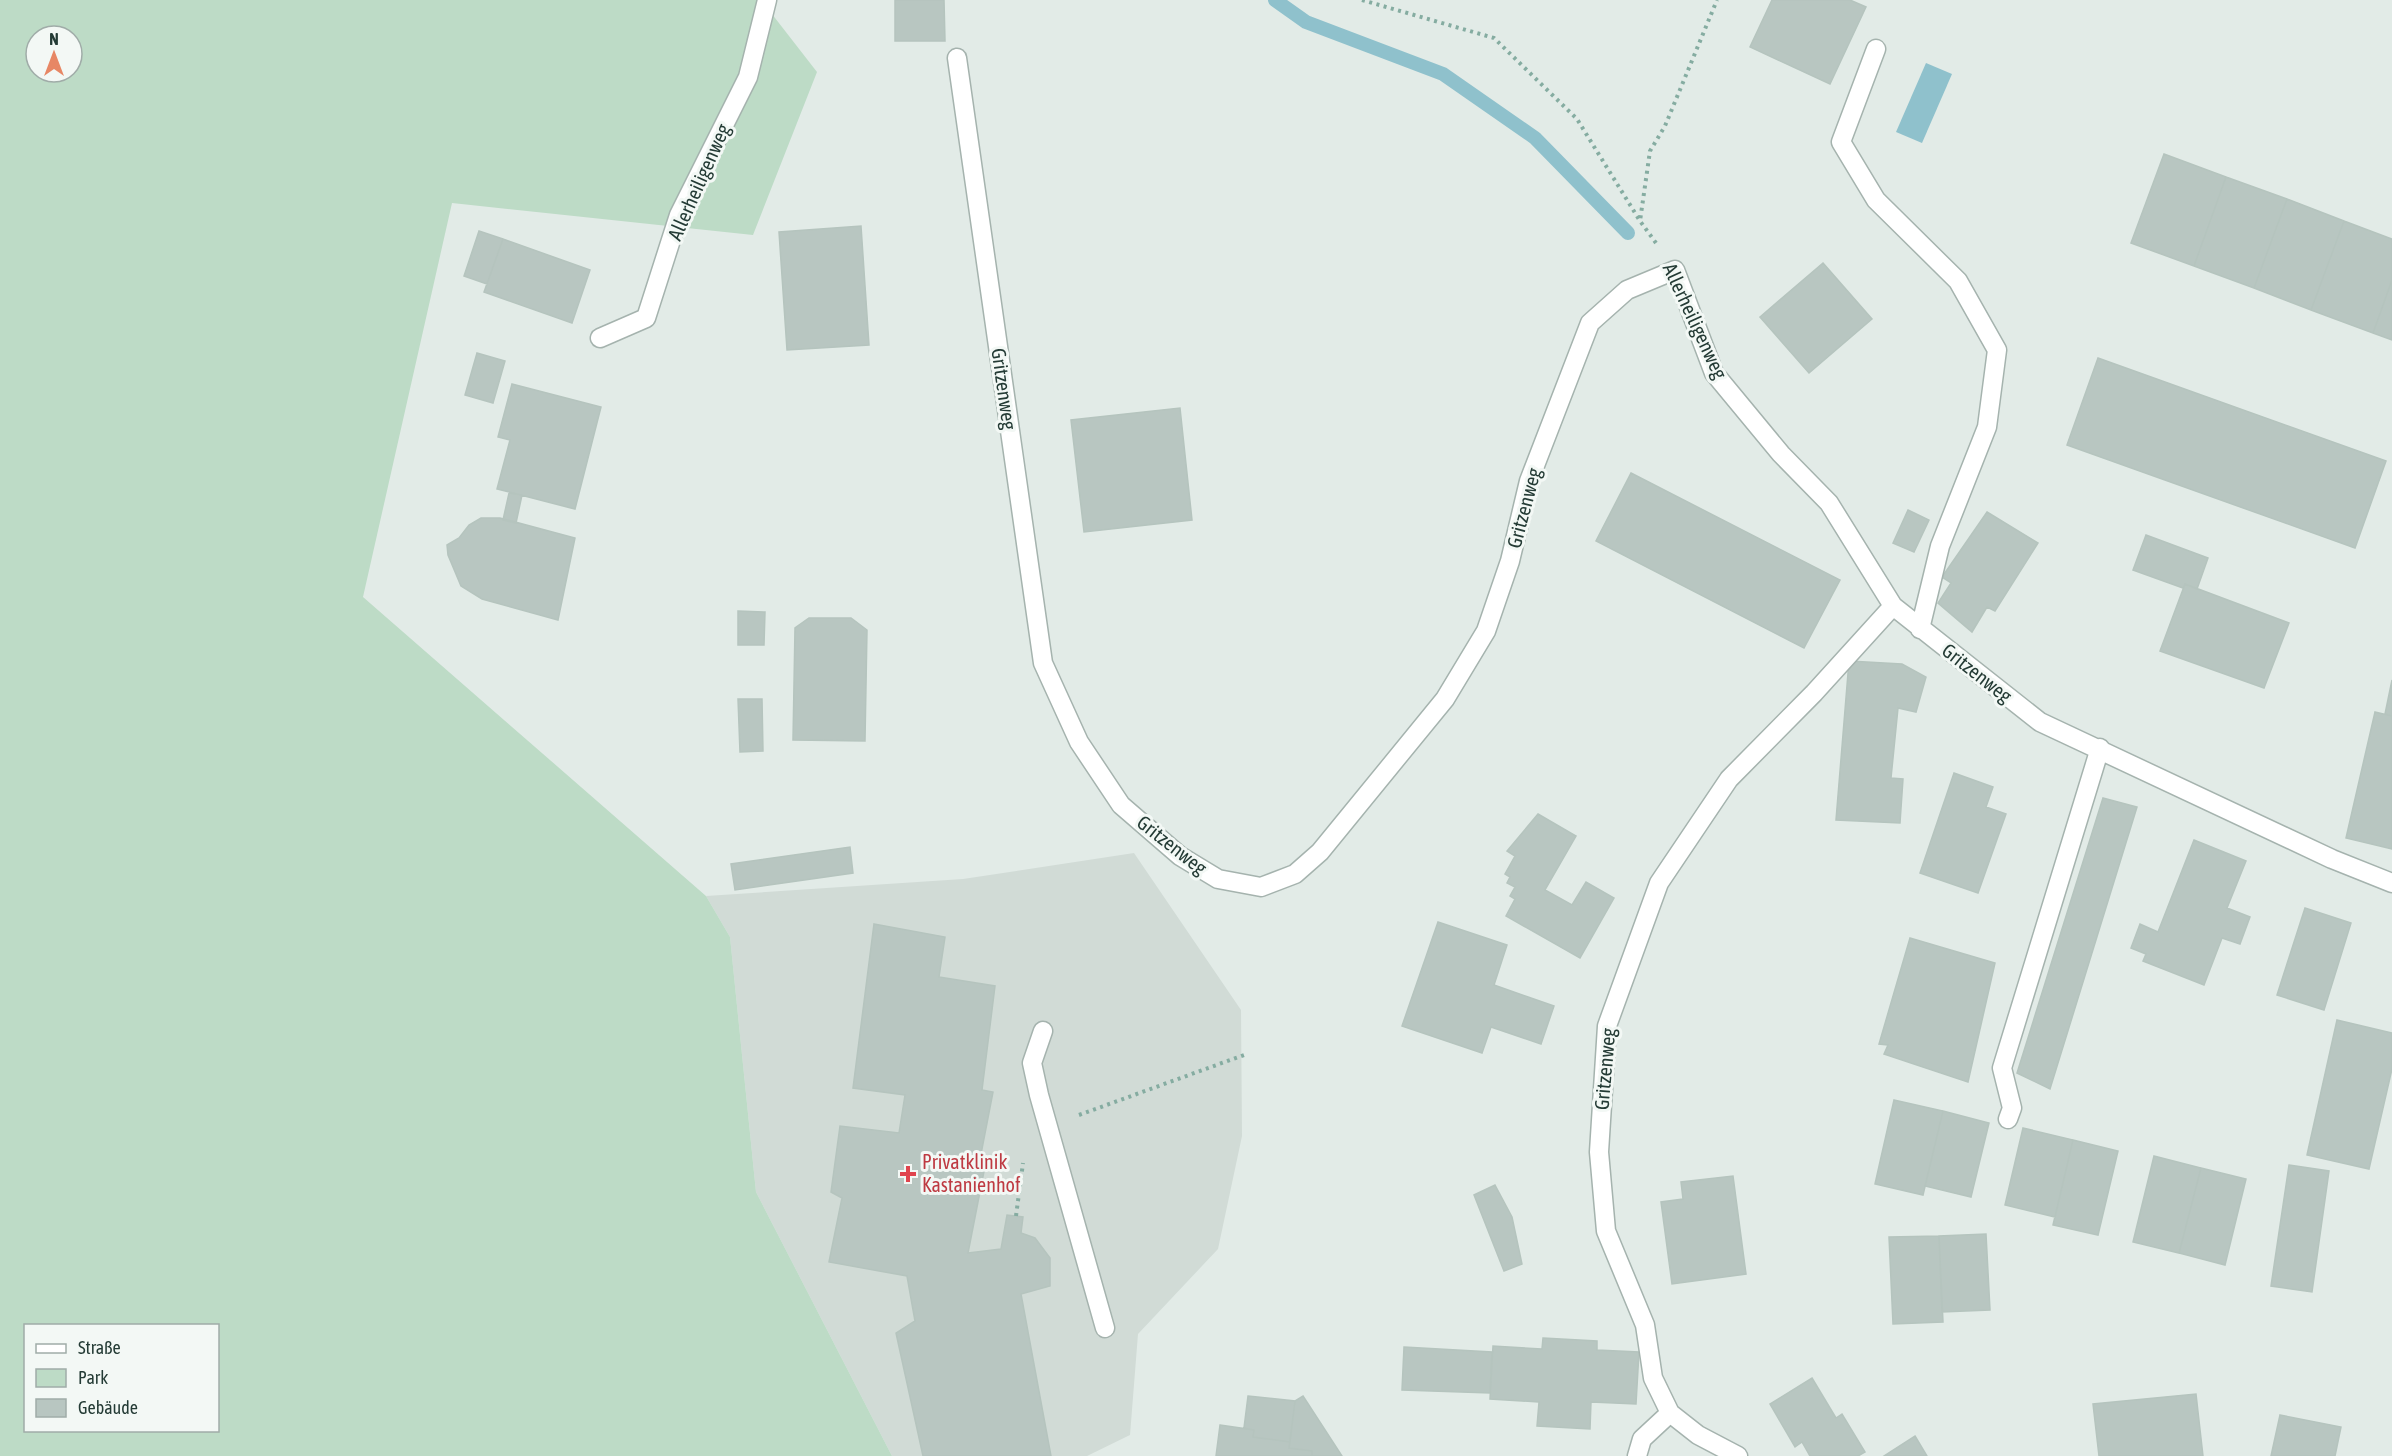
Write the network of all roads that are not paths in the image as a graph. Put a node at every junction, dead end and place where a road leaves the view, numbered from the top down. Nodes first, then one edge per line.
1 (767, 0) edge
2 (1876, 49) dead end
3 (957, 58) dead end
4 (1675, 270) joint
5 (600, 338) dead end
6 (1893, 606) junction
7 (1920, 629) junction
8 (2100, 748) junction
9 (2392, 883) edge
10 (1043, 1031) dead end
11 (2008, 1119) dead end
12 (1105, 1328) dead end
13 (1670, 1413) junction
14 (1637, 1456) edge
15 (1738, 1456) edge

1 - 5 street, Allerheiligenweg
2 - 7 street
3 - 4 street, Gritzenweg
4 - 6 street, Allerheiligenweg
6 - 7 street, Gritzenweg
6 - 13 street, Gritzenweg
7 - 8 street, Gritzenweg
8 - 9 street, Gritzenweg
8 - 11 street
10 - 12 street
13 - 14 street
13 - 15 street

